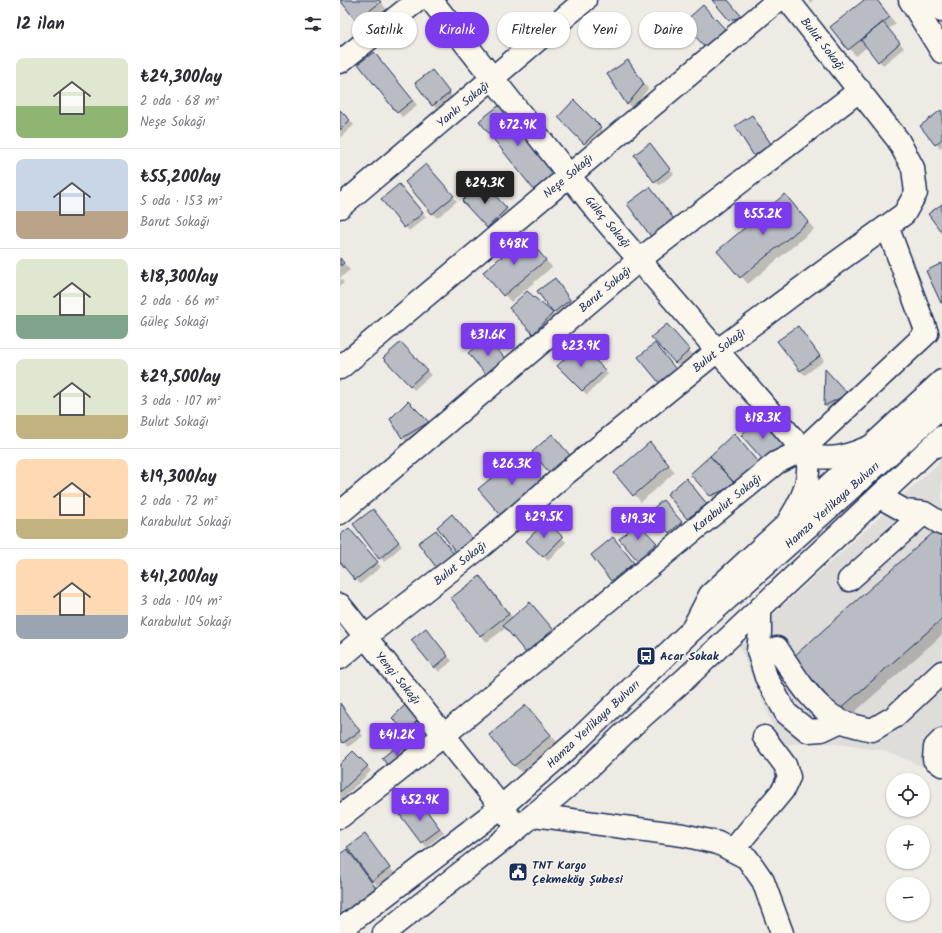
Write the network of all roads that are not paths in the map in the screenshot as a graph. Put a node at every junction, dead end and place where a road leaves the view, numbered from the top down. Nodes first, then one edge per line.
1 (418, 0) edge
2 (431, 0) edge
3 (585, 0) edge
4 (778, 0) edge
5 (788, 0) edge
6 (910, 0) edge
7 (933, 0) edge
8 (942, 11) edge
9 (942, 52) edge
10 (340, 62) edge
11 (493, 79) junction
12 (860, 90) junction
13 (569, 175) junction
14 (340, 207) edge
15 (887, 226) junction
16 (639, 260) junction
17 (717, 351) junction
18 (340, 368) edge
19 (942, 381) edge
20 (942, 407) edge
21 (939, 443) edge
22 (870, 447) junction
23 (805, 453) junction
24 (880, 497) junction
25 (340, 513) edge
26 (924, 513) junction
27 (942, 524) edge
28 (786, 525) junction
29 (849, 580) dead end
30 (340, 605) edge
31 (760, 608) junction
32 (692, 630) junction
33 (365, 637) junction
34 (777, 648) dead end
35 (340, 658) edge
36 (942, 672) edge
37 (840, 721) junction
38 (444, 735) junction
39 (764, 737) dead end
40 (942, 740) edge
41 (942, 765) edge
42 (500, 808) junction
43 (340, 817) edge
44 (526, 822) junction
45 (733, 850) junction
46 (340, 930) edge
47 (384, 933) edge
48 (782, 933) edge

1 - 10 main road
2 - 11 main road, Güleç Sokağı
3 - 11 main road, Yankı Sokağı
4 - 13 main road, Neşe Sokağı
5 - 12 main road, Bulut Sokağı
6 - 9 main road
7 - 8 main road
11 - 13 main road, Güleç Sokağı
11 - 14 main road, Yankı Sokağı
12 - 15 main road, Bulut Sokağı
12 - 16 main road, Barut Sokağı
13 - 16 main road, Güleç Sokağı
13 - 18 main road, Neşe Sokağı
15 - 17 main road, Bulut Sokağı
15 - 23 main road, Karabulut Sokağı
16 - 17 main road, Güleç Sokağı
16 - 25 main road, Barut Sokağı
17 - 23 main road, Güleç Sokağı
17 - 33 main road, Bulut Sokağı
19 - 22 main road
20 - 32 main road, Hamza Yerlikaya Bulvarı
21 - 24 main road, Hamza Yerlikaya Bulvarı
22 - 23 main road
22 - 28 main road
23 - 28 main road
23 - 38 main road, Karabulut Sokağı
24 - 26 main road
24 - 31 main road, Hamza Yerlikaya Bulvarı
26 - 27 main road
26 - 29 main road
28 - 32 main road
30 - 33 main road, Yengi Sokağı
31 - 37 main road
31 - 44 main road, Hamza Yerlikaya Bulvarı
32 - 42 main road, Hamza Yerlikaya Bulvarı
33 - 35 main road, Bulut Sokağı
33 - 38 main road, Yengi Sokağı
34 - 37 main road
36 - 37 main road
38 - 42 main road, Yengi Sokağı
38 - 43 main road, Karabulut Sokağı
39 - 45 main road
40 - 41 main road
42 - 44 main road, Yengi Sokağı
42 - 46 main road, Hamza Yerlikaya Bulvarı
44 - 45 main road
44 - 47 main road, Hamza Yerlikaya Bulvarı
45 - 48 main road

